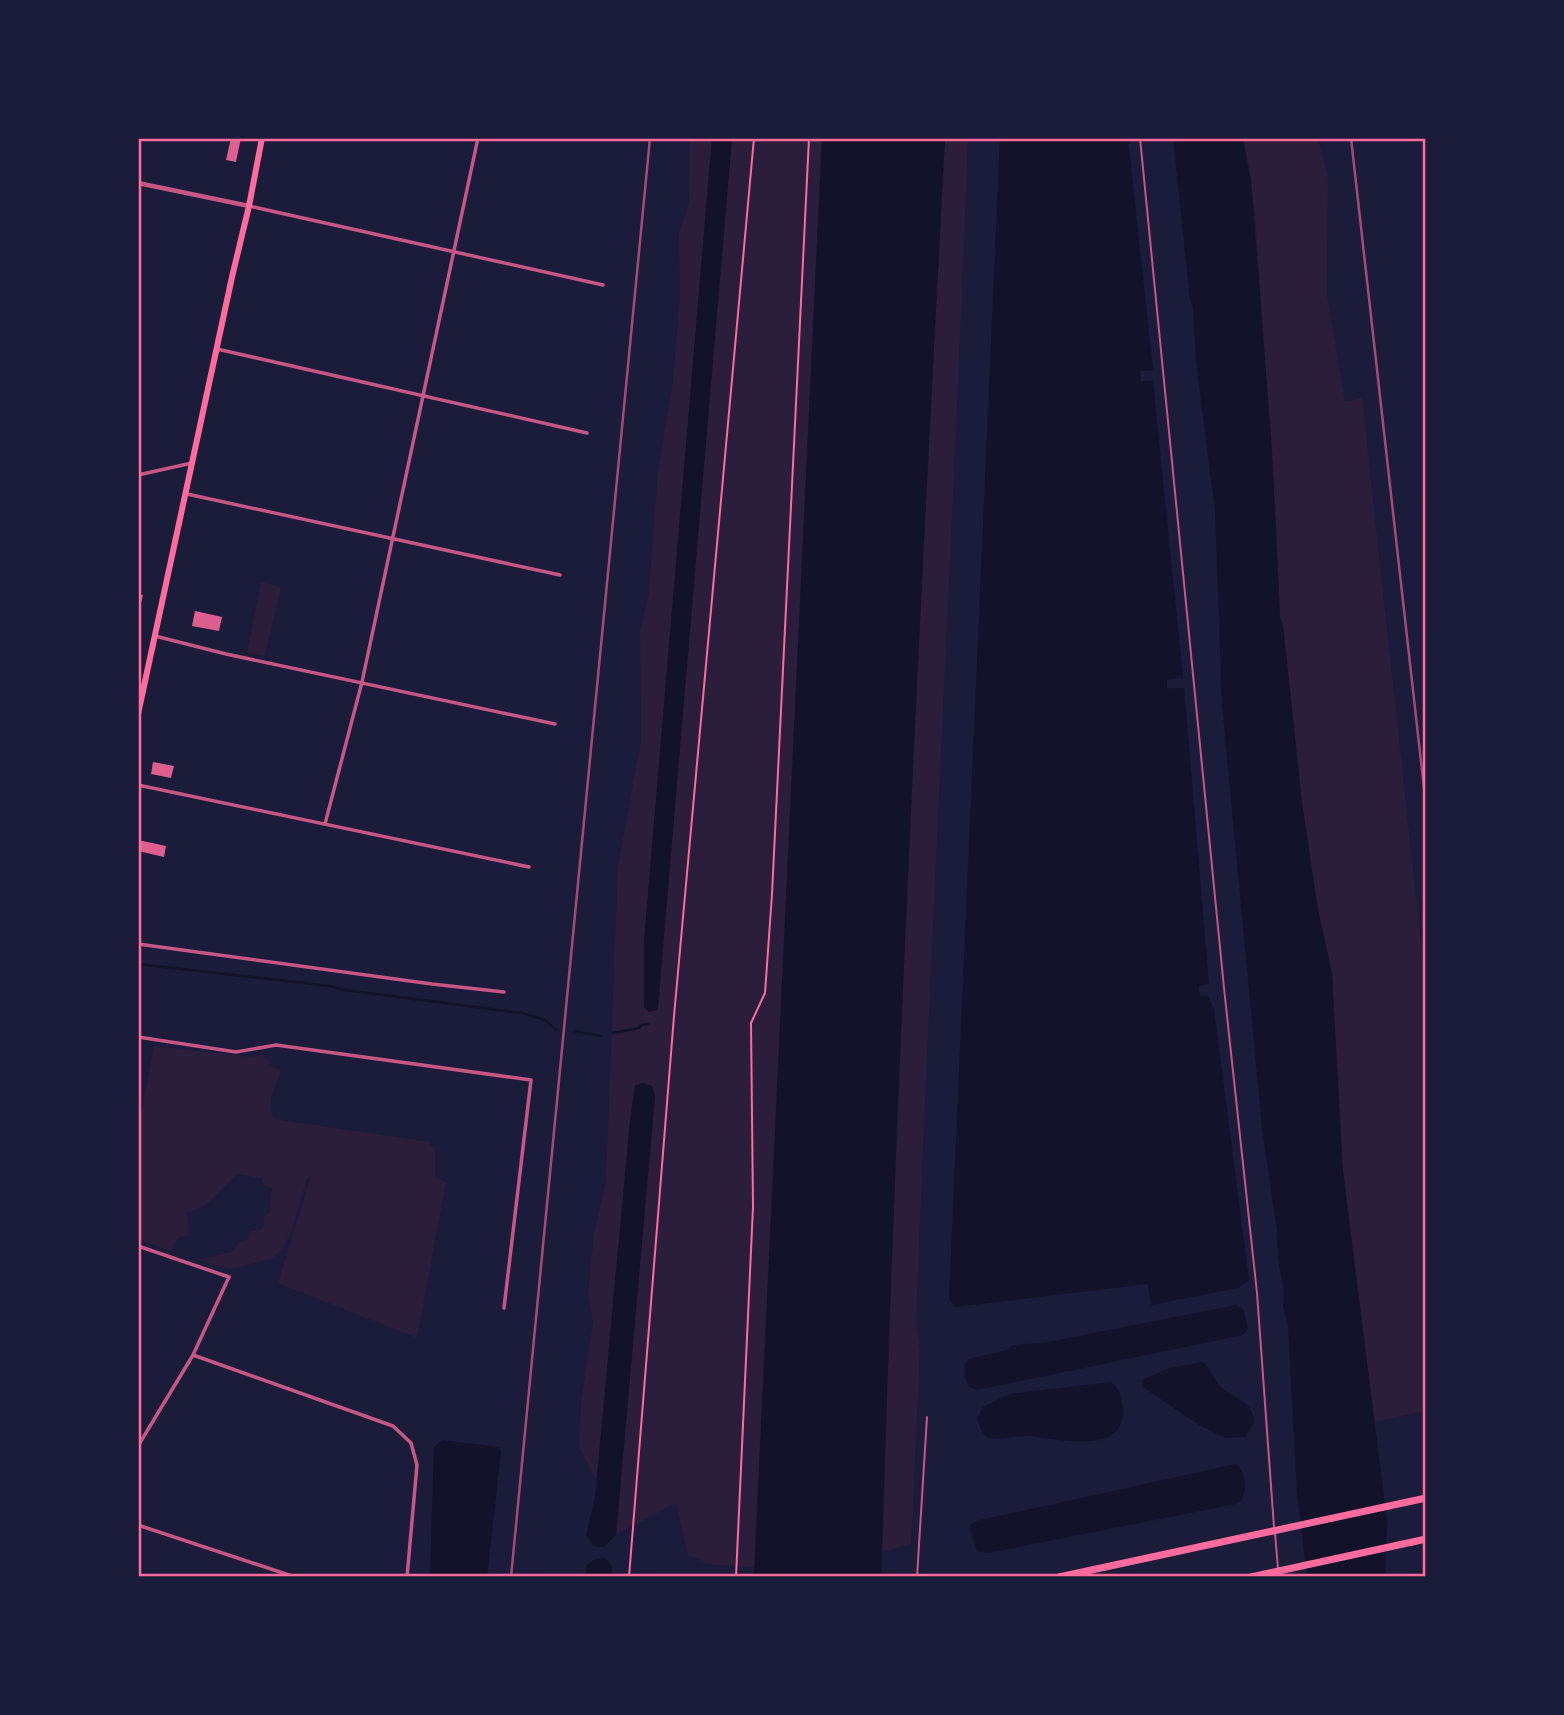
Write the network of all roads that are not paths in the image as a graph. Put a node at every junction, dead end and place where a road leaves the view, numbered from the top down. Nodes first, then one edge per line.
1 (262, 138) edge
2 (478, 138) edge
3 (1140, 138) edge
4 (138, 183) edge
5 (249, 206) junction
6 (453, 251) junction
7 (603, 285) dead end
8 (217, 349) junction
9 (424, 397) junction
10 (587, 433) dead end
11 (194, 462) junction
12 (138, 475) edge
13 (187, 494) junction
14 (392, 539) junction
15 (560, 575) dead end
16 (155, 636) junction
17 (141, 682) edge
18 (362, 682) junction
19 (138, 714) edge
20 (555, 724) dead end
21 (138, 785) edge
22 (326, 824) junction
23 (529, 867) dead end
24 (138, 944) edge
25 (505, 992) dead end
26 (138, 1037) edge
27 (138, 1246) edge
28 (504, 1308) dead end
29 (193, 1354) junction
30 (927, 1417) dead end
31 (138, 1446) edge
32 (1426, 1498) edge
33 (138, 1525) edge
34 (1426, 1539) edge
35 (295, 1577) edge
36 (407, 1577) edge
37 (917, 1577) edge
38 (1059, 1577) edge
39 (1251, 1577) edge
40 (1279, 1577) edge

1 - 5 main road
2 - 6 street
3 - 40 lane
4 - 5 street
5 - 6 street
5 - 8 main road
6 - 7 street
6 - 9 street
8 - 9 street
8 - 11 main road
9 - 10 street
9 - 14 street
11 - 12 street
11 - 13 main road
13 - 14 street
13 - 16 main road
14 - 15 street
14 - 18 street
16 - 17 main road
16 - 18 street
17 - 19 main road
18 - 20 street
18 - 22 street
21 - 22 street
22 - 23 street
24 - 25 street
26 - 28 street
27 - 29 street
29 - 31 street
29 - 36 street
30 - 37 lane
32 - 38 highway
33 - 35 street
34 - 39 highway

